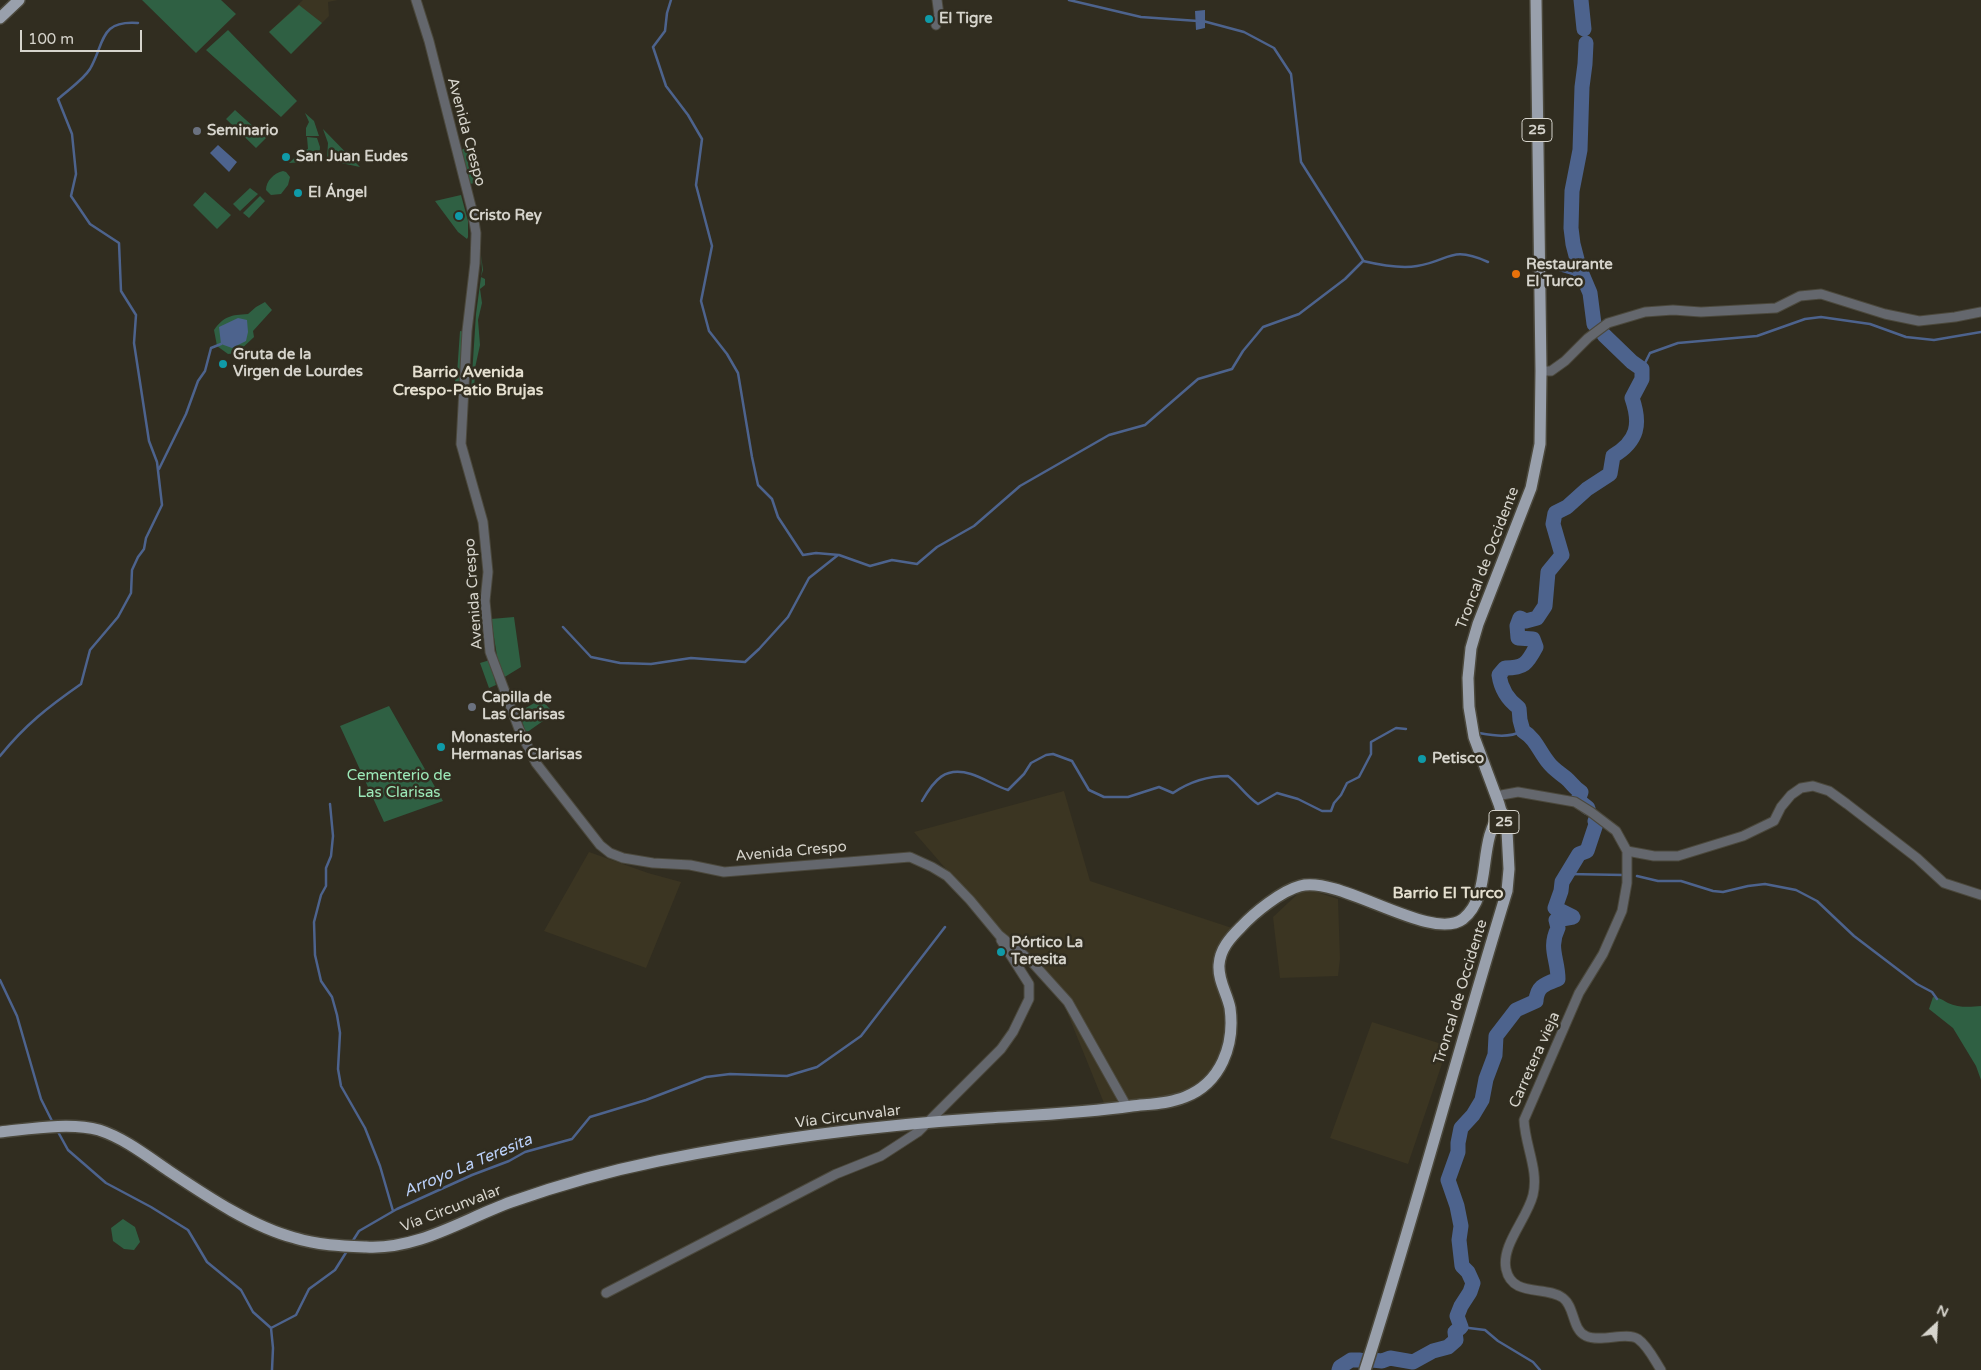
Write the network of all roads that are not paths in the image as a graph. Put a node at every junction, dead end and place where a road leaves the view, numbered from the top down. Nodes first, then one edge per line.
1 (19, 0) edge
2 (416, 0) edge
3 (937, 0) edge
4 (1536, 0) edge
5 (0, 18) edge
6 (936, 25) dead end
7 (1981, 312) edge
8 (1541, 371) junction
9 (1496, 796) junction
10 (1502, 812) junction
11 (1627, 851) junction
12 (1981, 895) edge
13 (999, 935) junction
14 (1127, 1107) junction
15 (926, 1124) junction
16 (0, 1132) edge
17 (606, 1293) dead end
18 (1365, 1370) edge
19 (1661, 1370) edge

1 - 5 main road
2 - 13 street, Avenida Crespo
3 - 6 street
4 - 8 main road, Troncal de Occidente / 25
7 - 8 street
8 - 9 main road, Troncal de Occidente / 25
9 - 10 main road, Troncal de Occidente / 25
9 - 11 street, Carretera vieja
10 - 14 main road, Vía Circunvalar
10 - 18 main road, Troncal de Occidente / 25
11 - 12 street
11 - 19 street, Carretera vieja
13 - 14 street, Avenida Crespo
13 - 15 street
14 - 15 main road, Vía Circunvalar
15 - 16 main road, Vía Circunvalar
15 - 17 street

